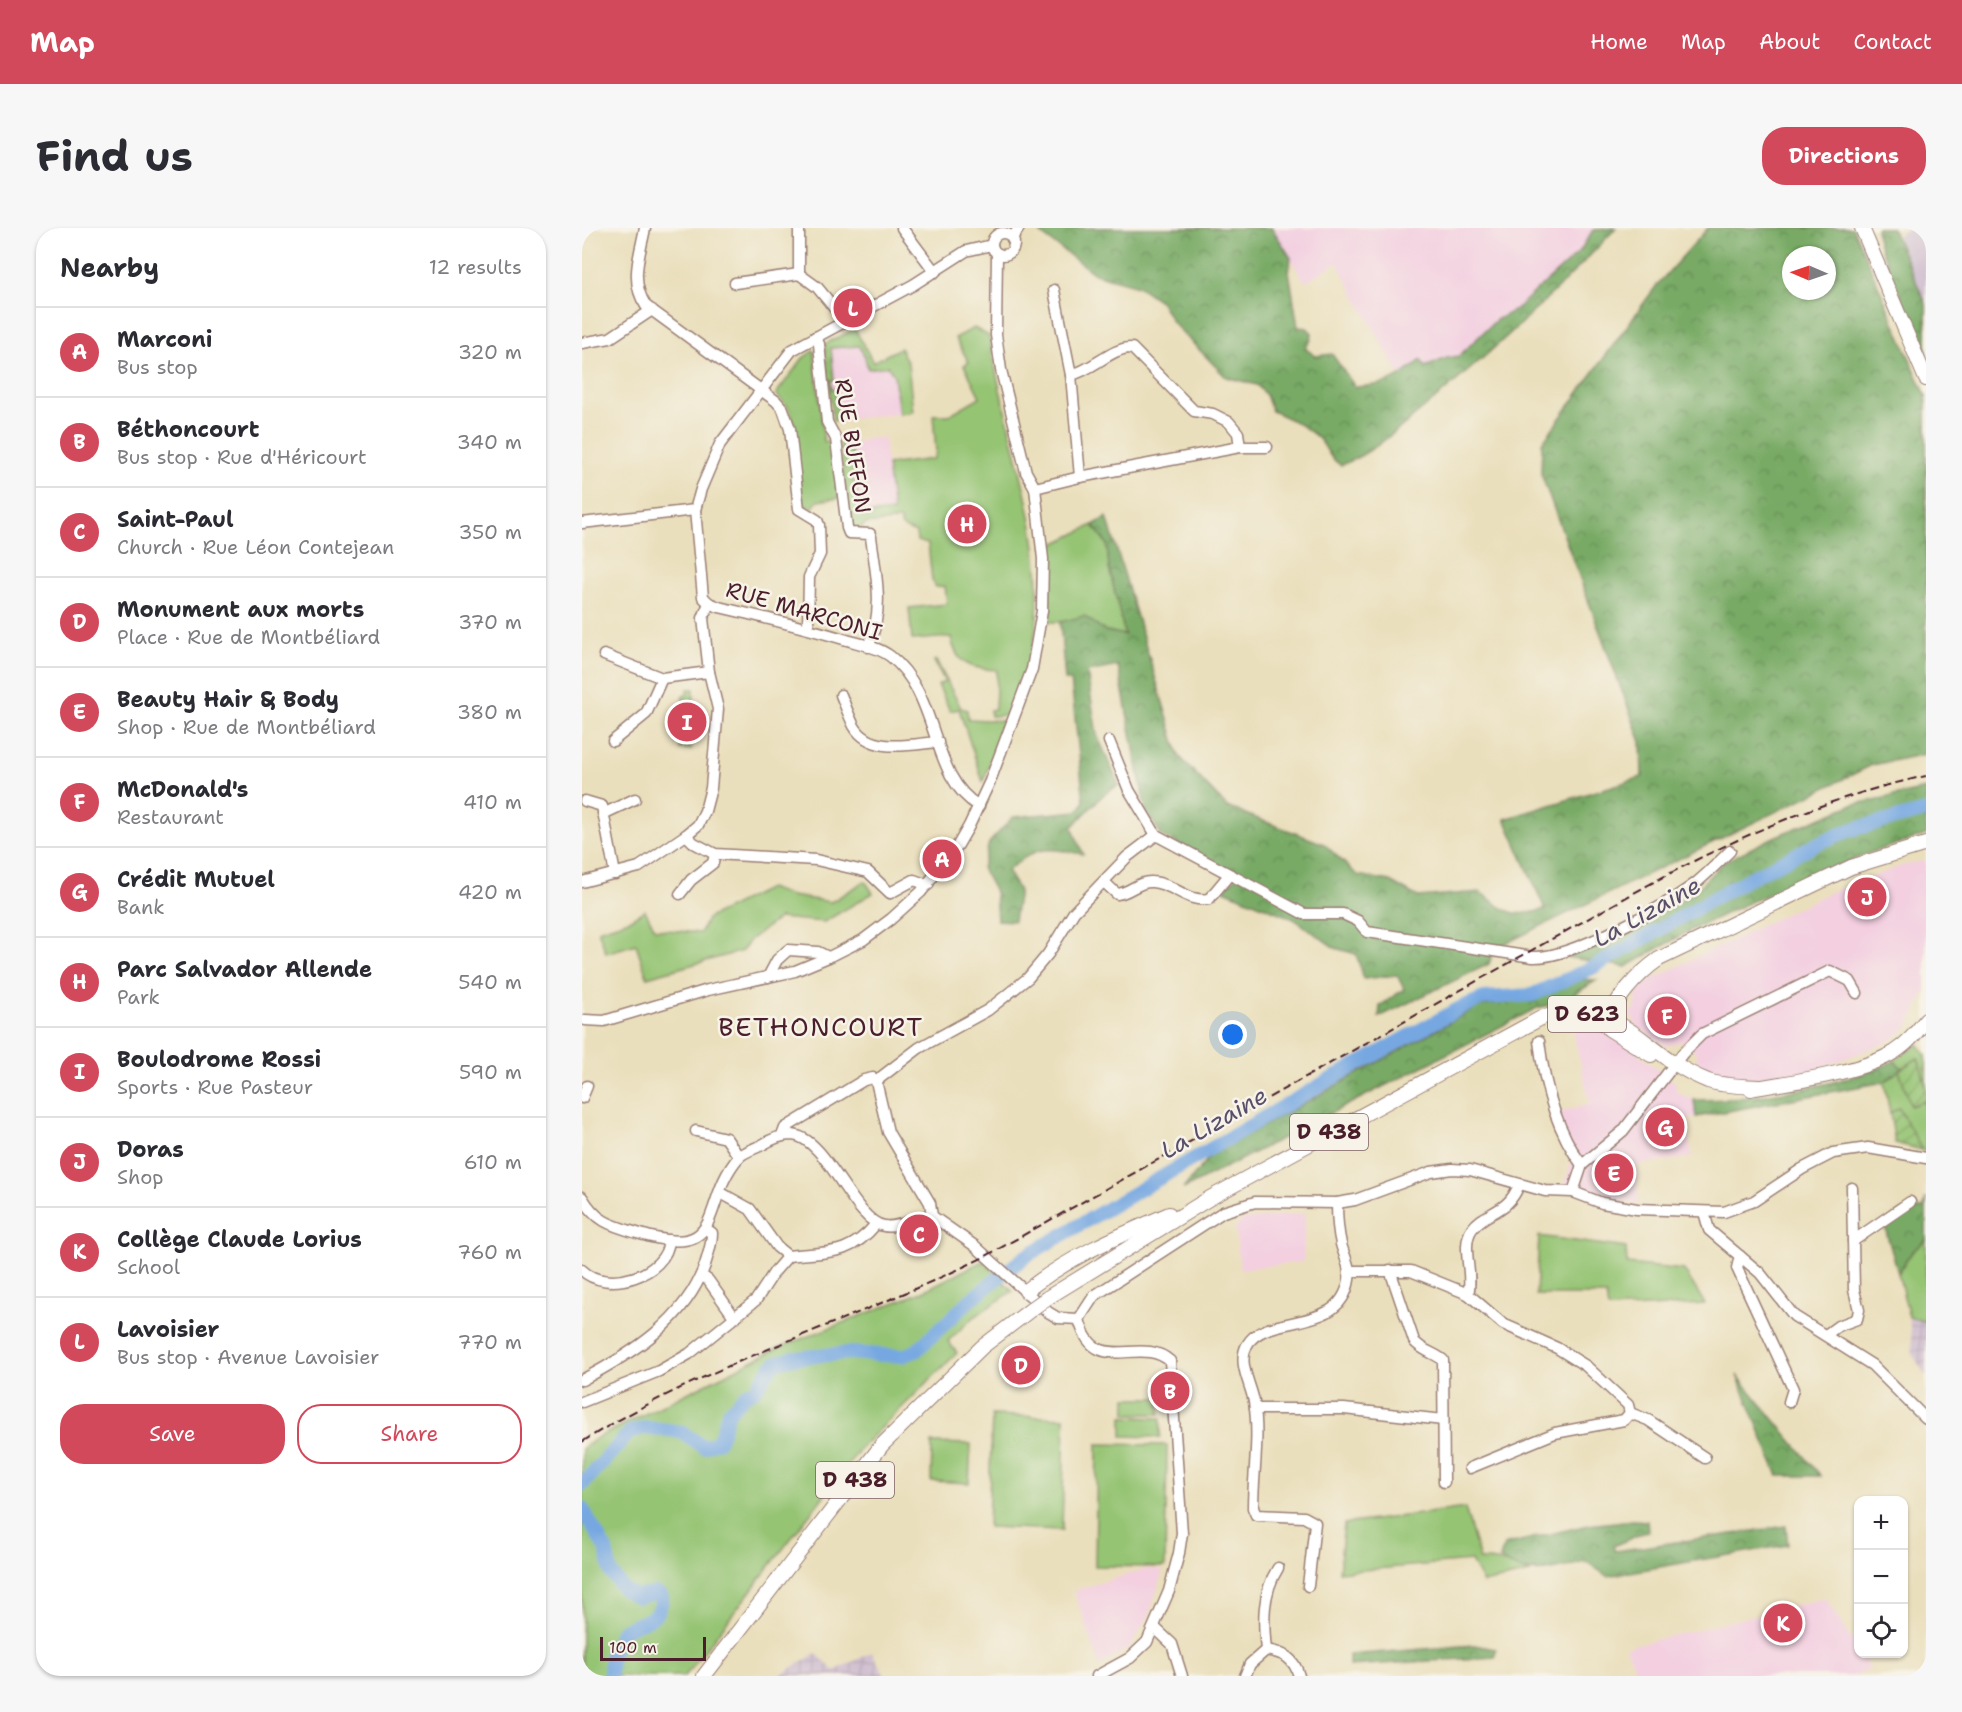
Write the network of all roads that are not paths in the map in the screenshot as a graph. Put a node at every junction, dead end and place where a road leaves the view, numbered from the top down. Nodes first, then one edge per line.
1 (645, 228) edge
2 (799, 228) edge
3 (902, 228) edge
4 (1019, 228) edge
5 (1862, 228) edge
6 (1869, 228) edge
7 (1009, 233) edge
8 (999, 250) junction
9 (935, 272) junction
10 (1881, 273) junction
11 (799, 274) junction
12 (735, 283) dead end
13 (1054, 290) dead end
14 (652, 310) junction
15 (845, 321) junction
16 (815, 337) junction
17 (582, 343) edge
18 (1071, 375) junction
19 (1926, 379) edge
20 (760, 390) junction
21 (1240, 447) junction
22 (1267, 447) dead end
23 (1080, 477) junction
24 (1035, 488) junction
25 (695, 510) junction
26 (582, 523) edge
27 (709, 603) junction
28 (808, 628) junction
29 (868, 646) junction
30 (604, 655) dead end
31 (709, 672) junction
32 (662, 678) junction
33 (841, 694) dead end
34 (613, 741) dead end
35 (1109, 741) dead end
36 (938, 742) junction
37 (635, 799) dead end
38 (585, 801) dead end
39 (979, 806) junction
40 (603, 814) junction
41 (686, 835) junction
42 (1156, 835) junction
43 (1926, 844) edge
44 (1730, 851) dead end
45 (715, 854) junction
46 (615, 874) junction
47 (1229, 875) junction
48 (582, 882) edge
49 (1104, 882) junction
50 (928, 885) junction
51 (680, 894) dead end
52 (828, 957) junction
53 (768, 977) junction
54 (1857, 993) dead end
55 (1926, 1020) edge
56 (583, 1021) edge
57 (1611, 1025) junction
58 (1539, 1041) dead end
59 (1490, 1046) joint
60 (1675, 1067) junction
61 (876, 1081) junction
62 (587, 1086) dead end
63 (582, 1098) edge
64 (696, 1131) dead end
65 (782, 1136) junction
66 (739, 1156) junction
67 (1926, 1158) edge
68 (1582, 1165) junction
69 (1519, 1185) junction
70 (1852, 1188) dead end
71 (1573, 1192) junction
72 (721, 1193) junction
73 (582, 1197) edge
74 (1210, 1198) junction
75 (1910, 1202) dead end
76 (1337, 1203) junction
77 (1704, 1212) junction
78 (587, 1214) edge
79 (932, 1216) junction
80 (876, 1224) junction
81 (706, 1229) junction
82 (669, 1240) junction
83 (1853, 1241) junction
84 (788, 1256) junction
85 (1740, 1256) junction
86 (582, 1270) edge
87 (1390, 1270) junction
88 (1349, 1271) junction
89 (701, 1275) junction
90 (1023, 1289) junction
91 (1468, 1294) junction
92 (1041, 1305) junction
93 (735, 1318) junction
94 (1079, 1319) junction
95 (1827, 1334) junction
96 (582, 1380) edge
97 (582, 1402) edge
98 (1789, 1402) dead end
99 (1255, 1409) junction
100 (1630, 1413) junction
101 (1443, 1419) junction
102 (1926, 1419) edge
103 (1705, 1458) dead end
104 (1470, 1468) dead end
105 (1444, 1482) dead end
106 (1278, 1568) dead end
107 (1308, 1586) dead end
108 (1155, 1628) junction
109 (1266, 1650) junction
110 (704, 1676) edge
111 (1097, 1676) edge
112 (1182, 1676) edge
113 (1245, 1676) edge
114 (1299, 1676) edge

1 - 14 street
2 - 11 street
3 - 9 street
4 - 7 street
5 - 10 main road
6 - 10 main road
7 - 8 street
7 - 8 street
8 - 9 street
8 - 24 street
9 - 15 street
10 - 19 main road
11 - 12 street
11 - 15 street
13 - 18 street
14 - 17 street
14 - 20 street
15 - 16 street
16 - 20 street
16 - 29 street, RUE BUFFON
18 - 21 street
18 - 23 street
20 - 25 street
20 - 28 street
21 - 22 street
21 - 23 street
23 - 24 street
24 - 39 street
25 - 26 street
25 - 27 street
27 - 28 street, RUE MARCONI
27 - 31 street
28 - 29 street, RUE MARCONI
29 - 36 street, RUE MARCONI
30 - 32 street
31 - 32 street
31 - 41 street
32 - 34 street
33 - 36 street
35 - 42 street
36 - 39 street, RUE MARCONI
37 - 40 street
38 - 40 street
39 - 50 street
40 - 46 street
41 - 45 street
41 - 46 street
42 - 47 street
42 - 49 street
43 - 57 main road
44 - 47 street
45 - 50 street
45 - 51 street
46 - 48 street
47 - 49 street
49 - 61 street
50 - 52 street
52 - 53 street
52 - 53 street
53 - 56 street
54 - 60 street
55 - 60 main road, D 623
57 - 59 main road, D 623
57 - 60 main road, D 623
58 - 68 street
59 - 74 main road, D 438
60 - 68 street
61 - 65 street
61 - 79 street
62 - 63 street
64 - 66 street
65 - 66 street
65 - 80 street
66 - 72 street
67 - 77 street
68 - 71 street
69 - 71 street
69 - 76 street
69 - 91 street
70 - 83 street
71 - 77 street
72 - 81 street
72 - 84 street
73 - 78 street
74 - 90 main road
74 - 92 main road, D 438
75 - 83 street
76 - 88 street
76 - 94 street
77 - 85 street
78 - 82 street
79 - 80 street
79 - 90 street
80 - 84 street
81 - 82 street
81 - 89 street
82 - 86 street
83 - 95 street
84 - 93 street
85 - 95 street
85 - 98 street
87 - 88 street
87 - 91 street
87 - 101 street
88 - 99 street
89 - 93 street
89 - 96 street
90 - 92 street
91 - 100 street
92 - 94 street
92 - 110 main road, D 438
93 - 97 street
94 - 108 street
95 - 102 street
99 - 101 street
99 - 107 street
100 - 103 street
100 - 104 street
101 - 105 street
106 - 109 street
108 - 111 street
108 - 112 street
109 - 113 street
109 - 114 street

